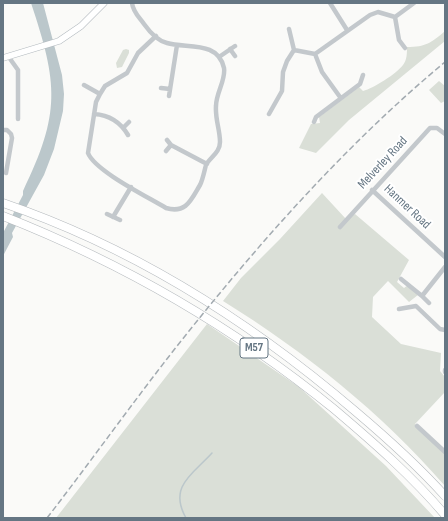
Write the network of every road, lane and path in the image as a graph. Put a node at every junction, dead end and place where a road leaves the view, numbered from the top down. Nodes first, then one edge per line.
1 (104, 3) edge
2 (132, 3) edge
3 (330, 3) edge
4 (414, 3) edge
5 (395, 17) junction
6 (289, 29) dead end
7 (347, 30) junction
8 (156, 36) junction
9 (177, 45) junction
10 (234, 46) dead end
11 (405, 48) dead end
12 (230, 49) junction
13 (294, 50) junction
14 (315, 54) junction
15 (234, 56) dead end
16 (6, 57) edge
17 (219, 57) junction
18 (363, 75) dead end
19 (84, 85) dead end
20 (161, 88) dead end
21 (170, 89) junction
22 (100, 94) junction
23 (169, 96) dead end
24 (340, 97) junction
25 (94, 114) junction
26 (269, 114) dead end
27 (18, 120) dead end
28 (129, 122) dead end
29 (314, 122) dead end
30 (124, 127) junction
31 (3, 130) edge
32 (445, 134) edge
33 (128, 135) dead end
34 (167, 140) dead end
35 (171, 145) junction
36 (166, 152) dead end
37 (207, 164) junction
38 (6, 173) dead end
39 (131, 187) junction
40 (372, 190) junction
41 (4, 203) edge
42 (107, 214) dead end
43 (3, 216) edge
44 (113, 217) junction
45 (120, 220) dead end
46 (340, 227) dead end
47 (445, 257) edge
48 (445, 268) edge
49 (401, 279) dead end
50 (422, 296) junction
51 (429, 303) dead end
52 (399, 309) dead end
53 (445, 330) edge
54 (418, 426) dead end
55 (445, 452) edge
56 (445, 496) edge
57 (445, 515) edge

1 - 16 street
2 - 8 street
3 - 7 street
4 - 5 street
5 - 7 street
5 - 11 street
6 - 13 street
7 - 14 street
8 - 9 street
8 - 22 street
9 - 17 street
9 - 21 street
10 - 12 street
12 - 15 street
12 - 17 street
13 - 14 street
13 - 26 street
14 - 24 street
16 - 27 street
17 - 37 street
18 - 24 street
19 - 22 street
20 - 21 street
21 - 23 street
22 - 25 street
24 - 29 street
25 - 30 street
25 - 39 street
28 - 30 street
30 - 33 street
31 - 38 street
32 - 40 street, Melverley Road
34 - 35 street
35 - 36 street
35 - 37 street
37 - 39 street
39 - 44 street
40 - 46 street, Melverley Road
40 - 47 street, Hanmer Road
41 - 56 highway, M57
42 - 44 street
43 - 57 highway, M57
44 - 45 street
48 - 50 street
49 - 50 street
50 - 51 street
52 - 53 street
54 - 55 street

